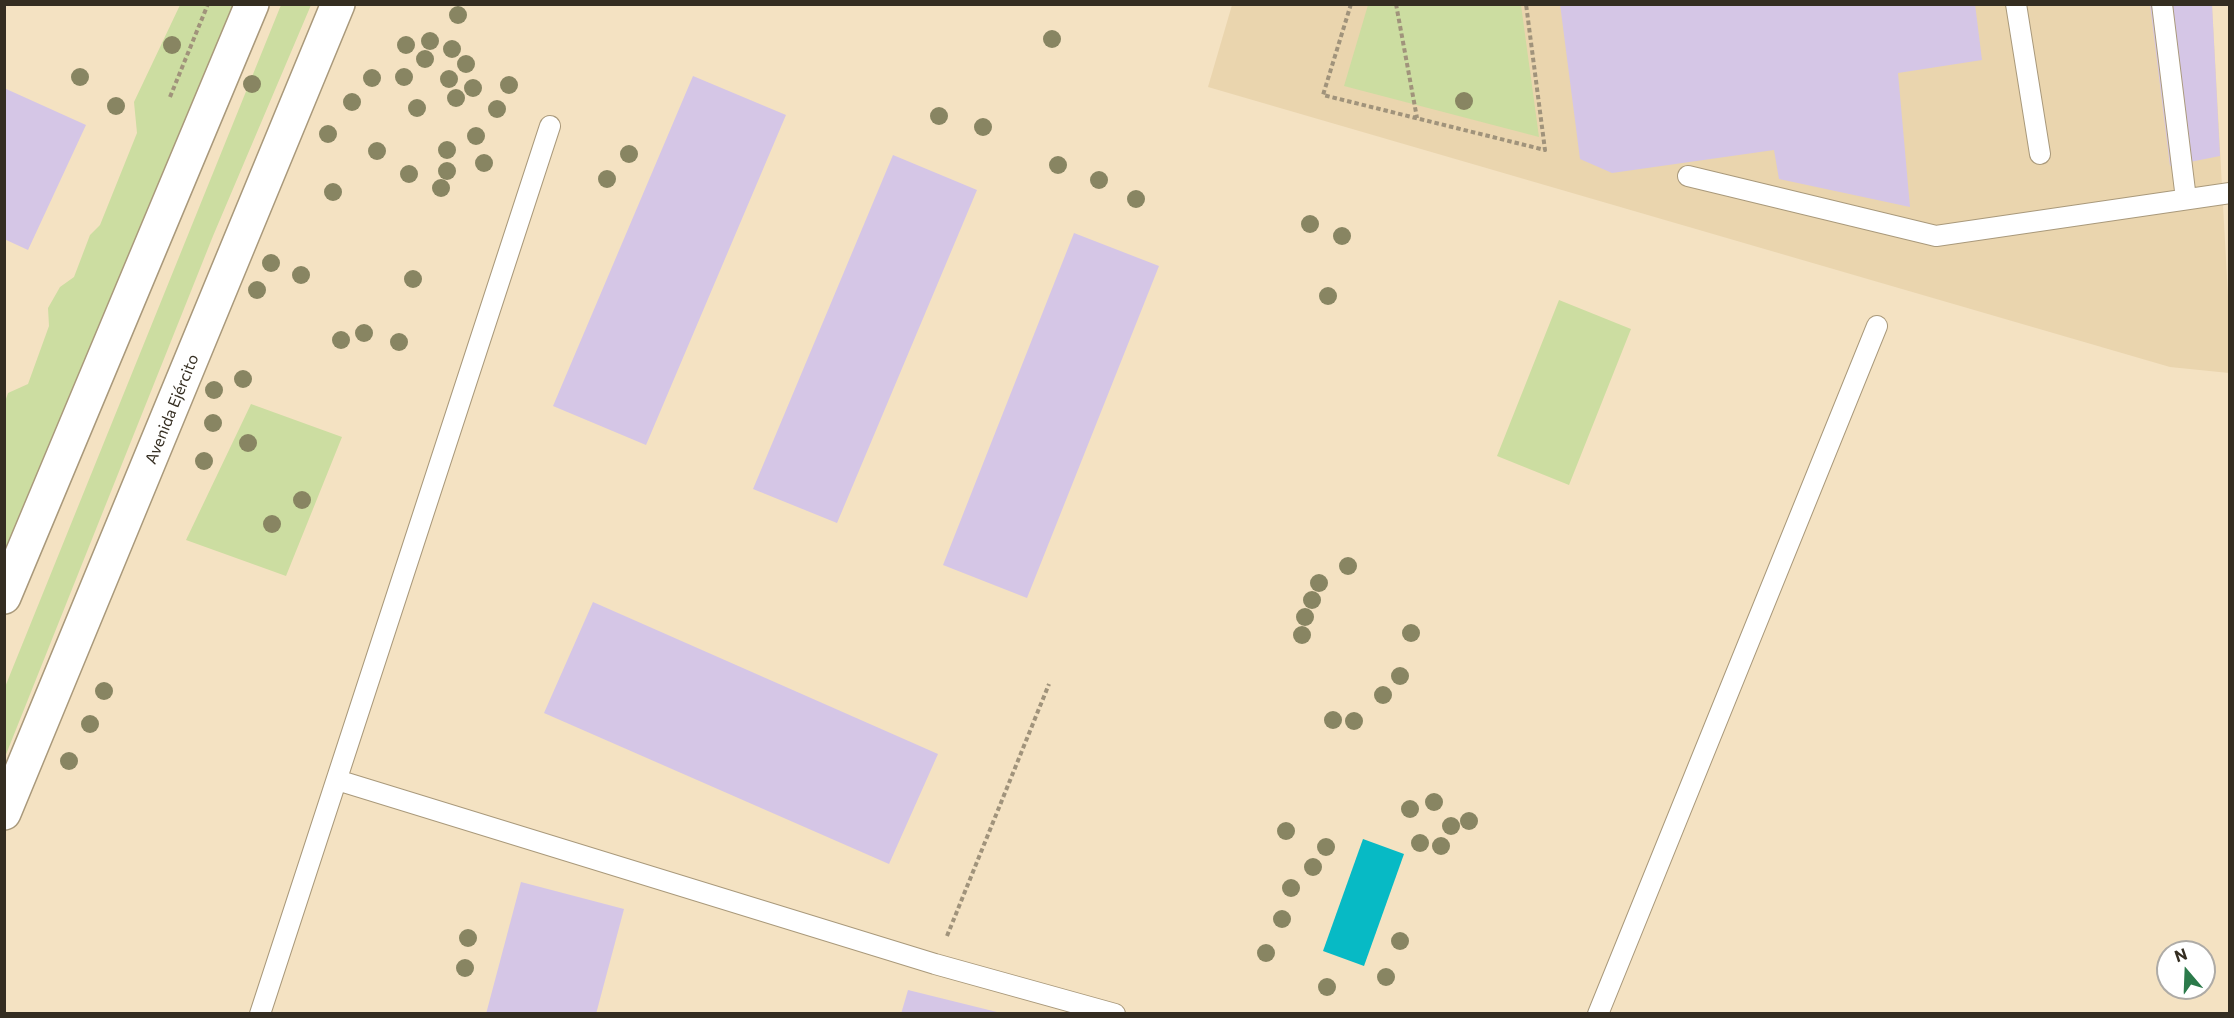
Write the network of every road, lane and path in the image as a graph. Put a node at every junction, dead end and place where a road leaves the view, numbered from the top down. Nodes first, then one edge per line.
1 (252, 4) edge
2 (338, 4) edge
3 (1351, 4) edge
4 (1396, 4) edge
5 (1526, 4) edge
6 (2016, 4) edge
7 (2162, 4) edge
8 (1417, 118) junction
9 (550, 126) dead end
10 (2040, 154) dead end
11 (1688, 176) dead end
12 (2229, 193) edge
13 (2186, 199) junction
14 (1877, 326) dead end
15 (4, 597) edge
16 (1049, 684) dead end
17 (337, 780) junction
18 (4, 813) edge
19 (935, 964) junction
20 (260, 1014) edge
21 (1115, 1014) edge
22 (1598, 1014) edge

1 - 15 highway
2 - 18 highway, Avenida Ejército
3 - 8 path
4 - 8 path
5 - 8 path
6 - 10 lane
7 - 13 lane
9 - 17 lane
11 - 13 lane
12 - 13 lane
14 - 22 lane
16 - 19 path
17 - 19 lane
17 - 20 lane
19 - 21 lane

